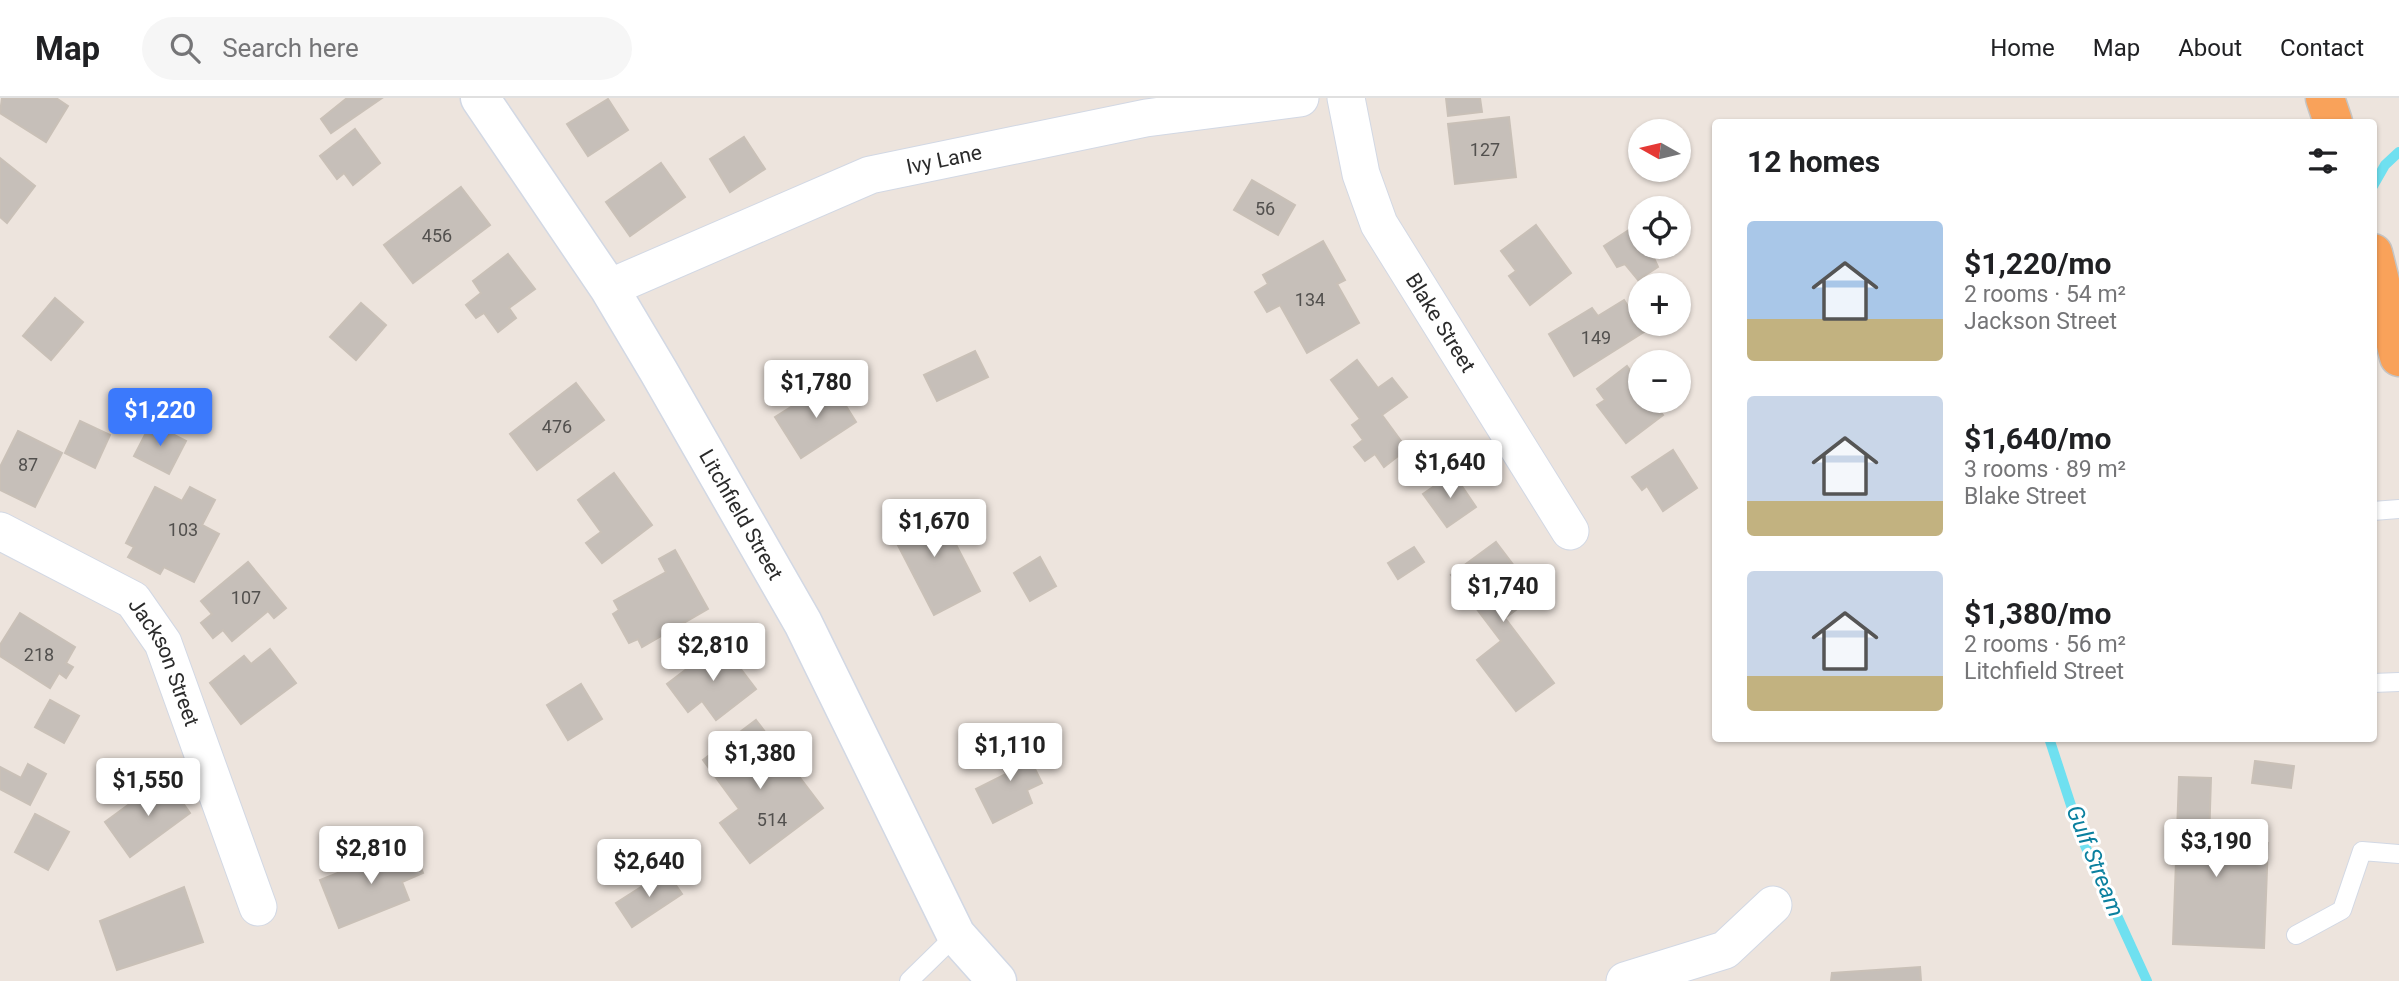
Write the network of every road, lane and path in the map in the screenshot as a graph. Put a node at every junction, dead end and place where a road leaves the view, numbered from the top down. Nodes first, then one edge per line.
1 (480, 98) edge
2 (1300, 98) edge
3 (1346, 98) edge
4 (2325, 98) edge
5 (2332, 119) edge
6 (2377, 268) edge
7 (609, 288) junction
8 (2398, 344) edge
9 (2399, 509) edge
10 (2377, 511) edge
11 (1570, 531) dead end
12 (5, 543) edge
13 (2377, 682) edge
14 (2399, 682) edge
15 (2399, 853) edge
16 (1773, 905) dead end
17 (258, 908) dead end
18 (956, 935) junction
19 (2296, 935) dead end
20 (909, 981) edge
21 (997, 981) edge
22 (1625, 981) edge

1 - 7 street, Litchfield Street
2 - 7 street, Ivy Lane
3 - 11 street, Blake Street
4 - 5 highway
6 - 8 highway
7 - 18 street, Litchfield Street
9 - 10 lane
12 - 17 street, Jackson Street
13 - 14 lane
15 - 19 lane
16 - 22 street
18 - 20 lane
18 - 21 street, Litchfield Street

